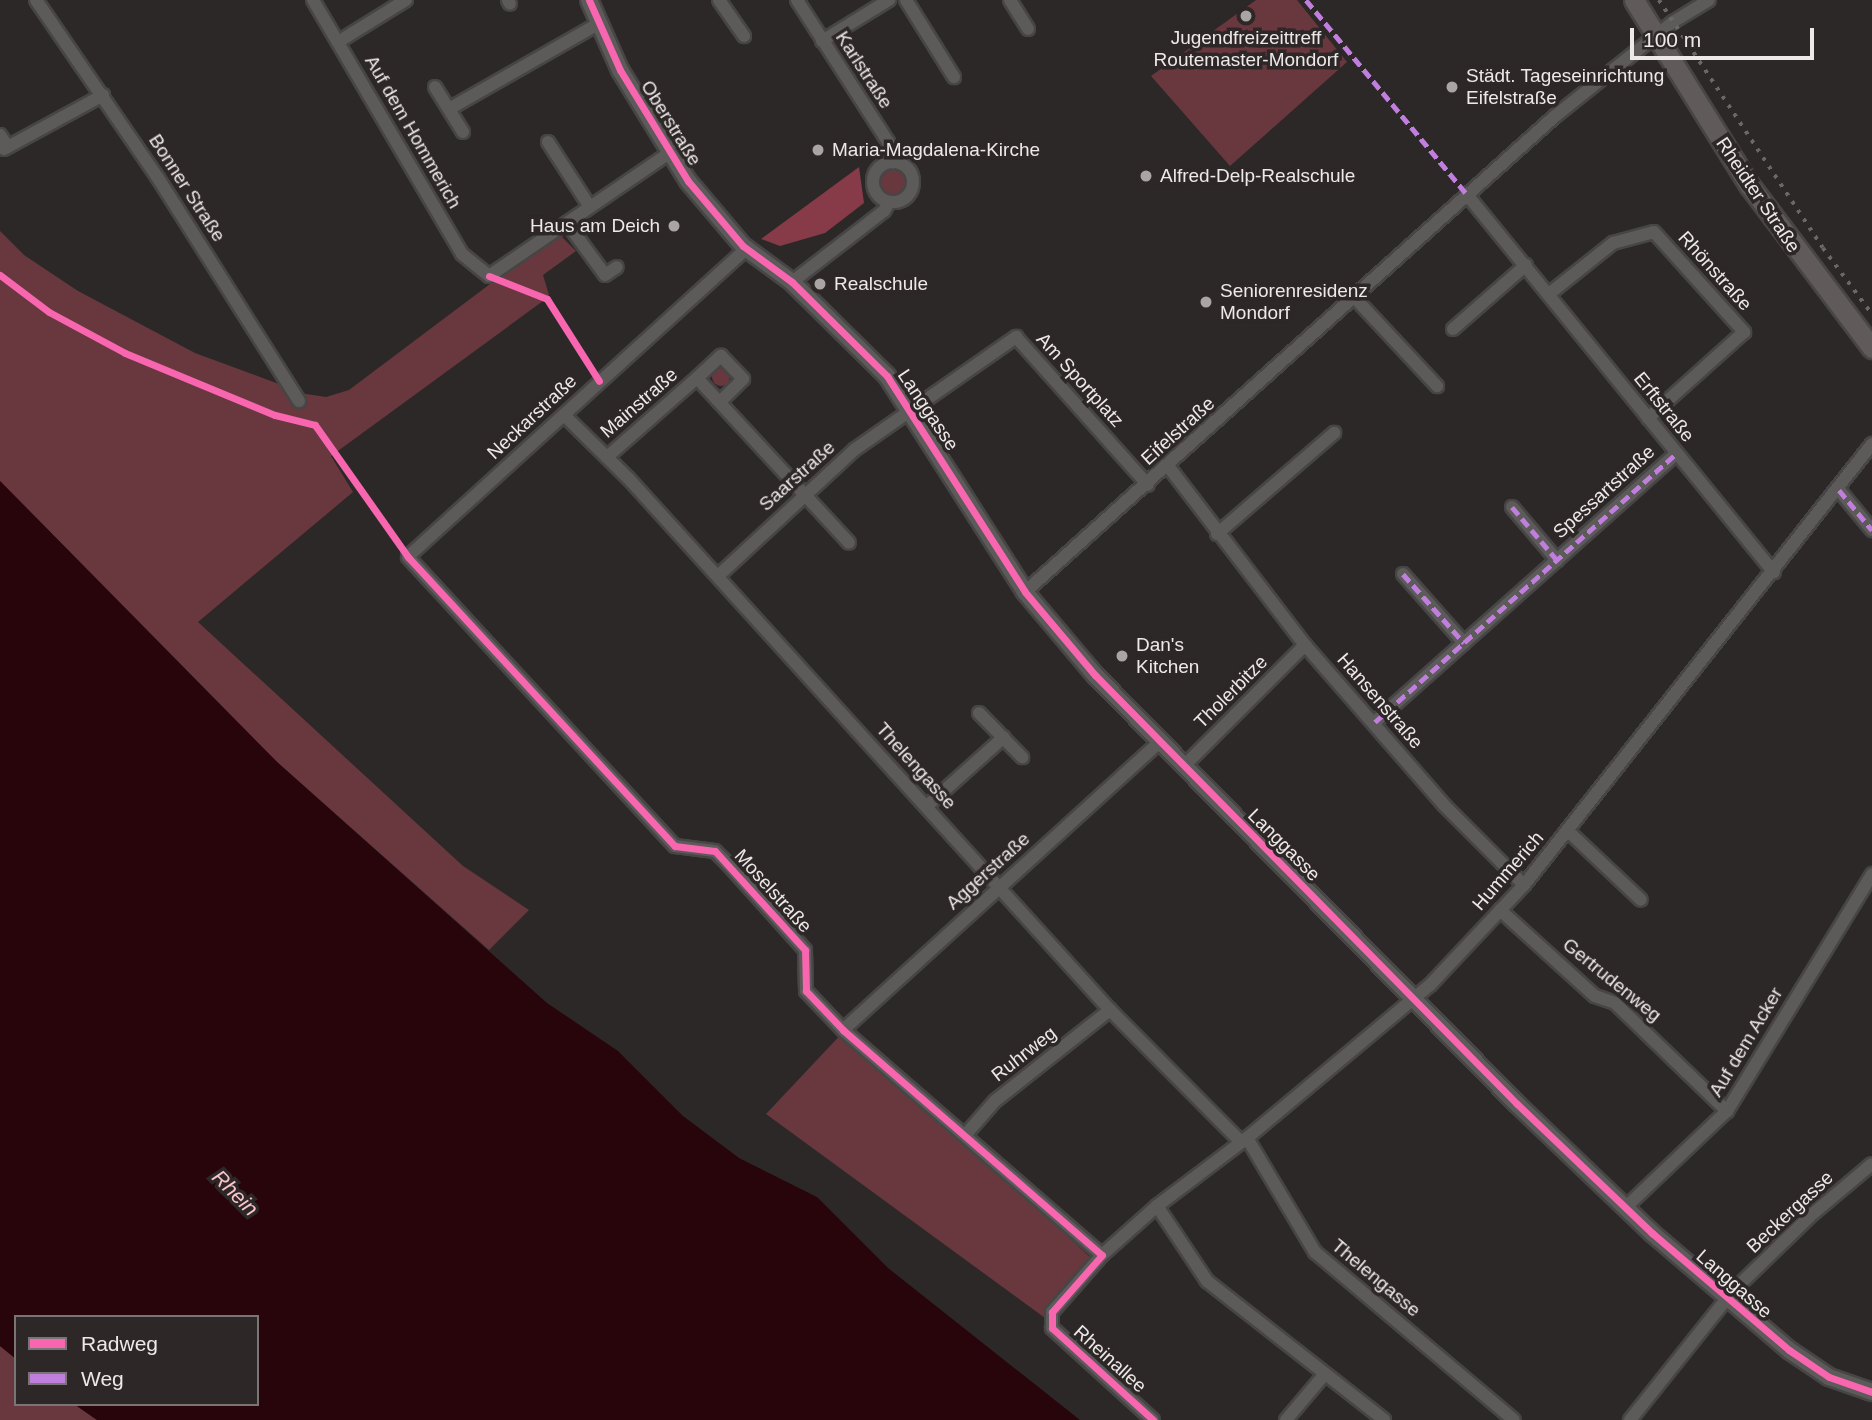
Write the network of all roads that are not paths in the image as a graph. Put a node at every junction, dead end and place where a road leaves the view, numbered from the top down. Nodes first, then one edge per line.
1 (36, 0) edge
2 (313, 0) edge
3 (406, 0) edge
4 (589, 0) edge
5 (797, 0) edge
6 (889, 0) edge
7 (906, 0) edge
8 (1010, 0) edge
9 (1634, 0) edge
10 (1709, 0) edge
11 (723, 2) edge
12 (600, 23) junction
13 (1028, 29) dead end
14 (1656, 35) junction
15 (744, 36) dead end
16 (822, 41) junction
17 (338, 42) junction
18 (954, 78) dead end
19 (435, 87) dead end
20 (103, 94) junction
21 (449, 109) junction
22 (463, 132) dead end
23 (0, 135) edge
24 (548, 142) dead end
25 (669, 153) junction
26 (893, 162) junction
27 (1468, 196) junction
28 (889, 202) junction
29 (590, 207) junction
30 (567, 223) junction
31 (746, 249) junction
32 (1526, 265) junction
33 (617, 267) dead end
34 (792, 282) junction
35 (1549, 295) junction
36 (1354, 297) junction
37 (1453, 328) dead end
38 (1872, 348) edge
39 (697, 378) junction
40 (1437, 386) dead end
41 (299, 401) dead end
42 (720, 402) junction
43 (909, 413) junction
44 (564, 415) junction
45 (1648, 418) junction
46 (1334, 433) dead end
47 (1872, 444) edge
48 (1677, 453) junction
49 (607, 457) junction
50 (1168, 466) junction
51 (1148, 485) junction
52 (1839, 490) junction
53 (804, 492) junction
54 (1512, 507) dead end
55 (1872, 530) edge
56 (1217, 534) junction
57 (849, 543) dead end
58 (408, 557) joint
59 (1557, 560) junction
60 (1774, 572) junction
61 (1403, 573) dead end
62 (718, 576) junction
63 (1025, 592) junction
64 (1464, 643) junction
65 (1305, 645) junction
66 (979, 713) dead end
67 (1374, 722) junction
68 (1004, 737) junction
69 (1160, 742) junction
70 (1022, 757) dead end
71 (1184, 766) junction
72 (927, 806) junction
73 (1568, 831) junction
74 (1872, 874) edge
75 (1524, 885) junction
76 (999, 887) junction
77 (1641, 900) dead end
78 (1500, 910) junction
79 (1412, 998) junction
80 (1110, 1010) junction
81 (844, 1030) junction
82 (1727, 1111) junction
83 (967, 1133) junction
84 (1244, 1140) junction
85 (1872, 1164) edge
86 (1157, 1206) junction
87 (1625, 1208) junction
88 (1102, 1255) junction
89 (1725, 1300) junction
90 (1324, 1375) junction
91 (1871, 1390) edge
92 (1153, 1420) edge
93 (1286, 1420) edge
94 (1384, 1420) edge
95 (1514, 1420) edge
96 (1630, 1420) edge

1 - 20 street, Bonner Straße
2 - 17 street, Auf dem Hommerich
3 - 17 street
4 - 12 street, Oberstraße
5 - 16 street, Karlstraße
6 - 16 street
7 - 18 street
8 - 13 street
9 - 14 main road, Rheidter Straße
10 - 14 street, Eifelstraße
11 - 15 street
12 - 21 street
12 - 25 street, Oberstraße
14 - 27 street, Eifelstraße
14 - 38 main road, Rheidter Straße
16 - 26 street, Karlstraße
17 - 30 street, Auf dem Hommerich
19 - 21 street
20 - 23 street
20 - 41 street, Bonner Straße
21 - 22 street
24 - 29 street
25 - 29 street
25 - 31 street, Oberstraße
26 - 28 street
26 - 28 street, Karlstraße
27 - 32 street, Erftstraße
27 - 36 street, Eifelstraße
28 - 34 street, Karlstraße
29 - 30 street
30 - 33 street
31 - 34 street, Langgasse
31 - 44 street, Neckarstraße
32 - 35 street, Erftstraße
32 - 37 street
34 - 43 street, Langgasse
35 - 45 street, Erftstraße
35 - 45 street, Rhönstraße
36 - 40 street
36 - 50 street, Eifelstraße
39 - 42 street, Mainstraße
39 - 42 street, Mainstraße
39 - 49 street, Mainstraße
42 - 53 street, Mainstraße
43 - 51 street, Am Sportplatz
43 - 53 street, Saarstraße
43 - 63 street, Langgasse
44 - 49 street, Thelengasse
44 - 58 street, Neckarstraße
45 - 48 street, Erftstraße
46 - 56 street
47 - 52 street, Hummerich
48 - 59 street, Spessartstraße
48 - 60 street, Erftstraße
49 - 62 street, Thelengasse
50 - 51 street, Eifelstraße
50 - 56 street, Hansenstraße
51 - 63 street, Eifelstraße
52 - 55 street
52 - 60 street, Hummerich
53 - 57 street, Mainstraße
53 - 62 street, Saarstraße
54 - 59 street, Spessartstraße
56 - 65 street, Hansenstraße
58 - 81 street, Moselstraße
59 - 64 street, Spessartstraße
60 - 73 street, Hummerich
61 - 64 street
62 - 72 street, Thelengasse
63 - 69 street, Langgasse
64 - 67 street, Spessartstraße
65 - 67 street, Hansenstraße
65 - 71 street, Tholerbitze
66 - 68 street
67 - 75 street, Hansenstraße
68 - 70 street
68 - 72 street
69 - 71 street, Langgasse
69 - 76 street, Aggerstraße
71 - 79 street, Langgasse
72 - 76 street, Thelengasse
73 - 75 street, Hummerich
73 - 77 street
74 - 82 street, Auf dem Acker
75 - 78 street, Hummerich
76 - 80 street, Thelengasse
76 - 81 street, Aggerstraße
78 - 79 street, Hummerich
78 - 82 street, Gertrudenweg
79 - 84 street, Hummerich
79 - 87 street, Langgasse
80 - 83 street, Ruhrweg
80 - 84 street, Thelengasse
81 - 83 street, Moselstraße
82 - 87 street, Auf dem Acker
83 - 88 street, Moselstraße
84 - 86 street, Hummerich
84 - 95 street, Thelengasse
85 - 89 street, Beckergasse
86 - 88 street, Hummerich
86 - 90 street
87 - 89 street, Langgasse
88 - 92 street, Rheinallee
89 - 91 street, Langgasse
89 - 96 street, Beckergasse
90 - 93 street
90 - 94 street

